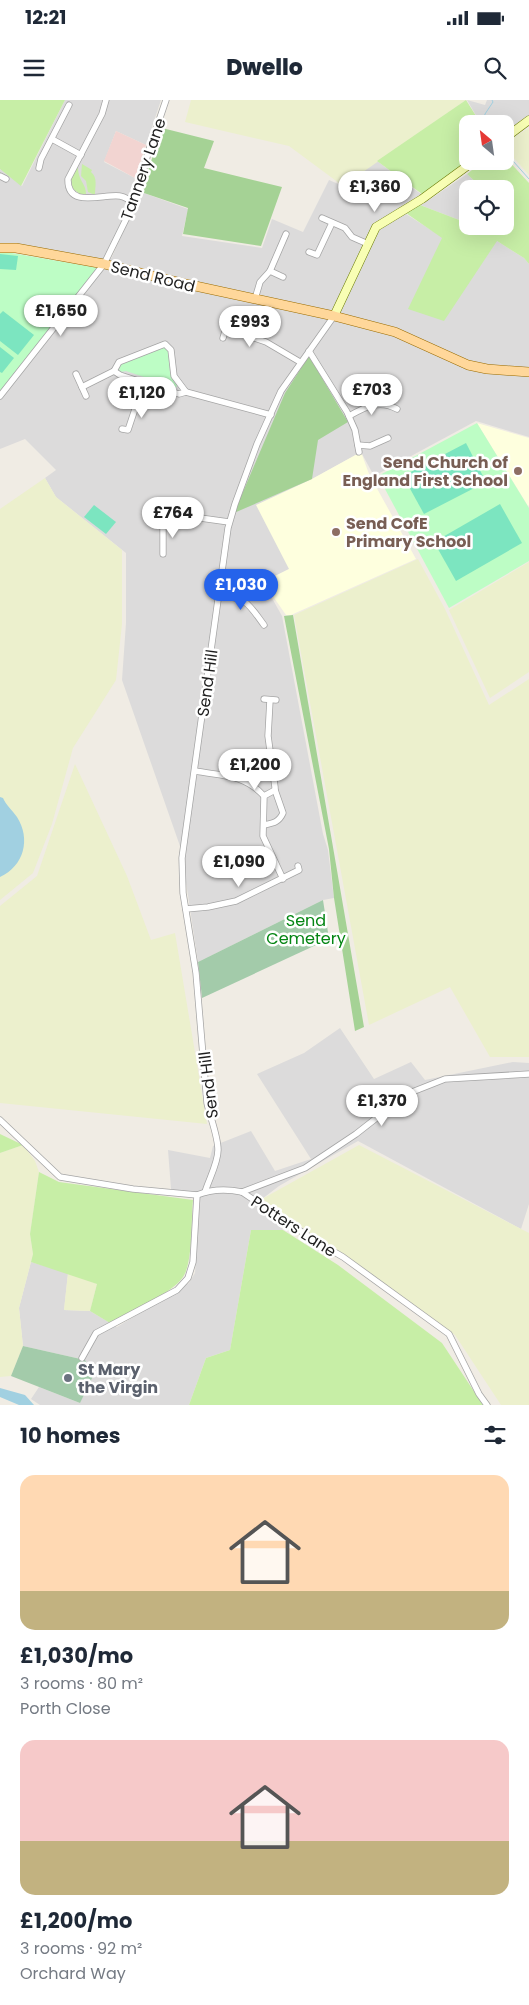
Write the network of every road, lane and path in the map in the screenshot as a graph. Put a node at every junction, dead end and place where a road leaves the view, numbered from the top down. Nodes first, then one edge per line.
1 (106, 100) edge
2 (166, 100) edge
3 (69, 106) dead end
4 (529, 120) edge
5 (514, 131) edge
6 (52, 139) junction
7 (80, 155) junction
8 (39, 168) dead end
9 (462, 170) edge
10 (134, 205) junction
11 (322, 218) dead end
12 (332, 222) junction
13 (286, 234) dead end
14 (368, 244) junction
15 (0, 248) edge
16 (309, 252) dead end
17 (317, 254) junction
18 (324, 259) dead end
19 (104, 264) junction
20 (270, 271) junction
21 (283, 277) dead end
22 (255, 299) junction
23 (334, 316) junction
24 (228, 321) dead end
25 (226, 328) junction
26 (224, 338) dead end
27 (309, 350) junction
28 (300, 362) junction
29 (114, 371) junction
30 (529, 372) edge
31 (76, 374) dead end
32 (144, 382) junction
33 (82, 387) junction
34 (186, 392) junction
35 (0, 396) edge
36 (86, 396) dead end
37 (397, 409) dead end
38 (270, 415) junction
39 (349, 416) junction
40 (128, 430) dead end
41 (388, 438) dead end
42 (358, 445) junction
43 (359, 452) dead end
44 (225, 520) junction
45 (163, 554) dead end
46 (219, 595) junction
47 (264, 625) dead end
48 (270, 700) dead end
49 (195, 772) junction
50 (275, 790) junction
51 (264, 796) junction
52 (264, 824) junction
53 (298, 866) dead end
54 (283, 879) junction
55 (186, 909) junction
56 (529, 1074) edge
57 (0, 1120) edge
58 (205, 1192) junction
59 (242, 1192) junction
60 (197, 1195) junction
61 (82, 1358) dead end
62 (486, 1405) edge

1 - 7 street
2 - 10 street, Tannery Lane
3 - 6 street
4 - 5 main road
6 - 7 street
6 - 8 street
7 - 10 street
9 - 14 main road
10 - 19 street, Tannery Lane
11 - 12 street
12 - 14 street
12 - 17 street
13 - 20 street
14 - 23 main road
15 - 19 main road, Send Road
16 - 17 street
17 - 18 street
19 - 22 main road, Send Road
19 - 35 street, Tannery Lane
20 - 21 street
20 - 22 street
22 - 23 main road, Send Road
23 - 27 street, Send Hill
23 - 30 main road, Send Road
24 - 25 street
25 - 26 street
25 - 28 street
27 - 28 street, Send Hill
27 - 39 street
28 - 38 street, Send Hill
29 - 32 street
29 - 33 street
29 - 34 street
31 - 33 street
32 - 34 street
32 - 40 street
33 - 36 street
34 - 38 street
37 - 39 street
38 - 44 street, Send Hill
39 - 42 street
41 - 42 street
42 - 43 street
44 - 45 street
44 - 46 street, Send Hill
46 - 47 street
46 - 49 street, Send Hill
48 - 50 street
49 - 51 street
49 - 55 street, Send Hill
50 - 51 street
50 - 52 street
51 - 52 street
52 - 54 street
53 - 54 street
54 - 55 street
55 - 58 street, Send Hill
56 - 59 street
57 - 60 street, Potters Lane
58 - 59 street, Potters Lane
58 - 60 street, Potters Lane
59 - 62 street, Potters Lane
60 - 61 street

